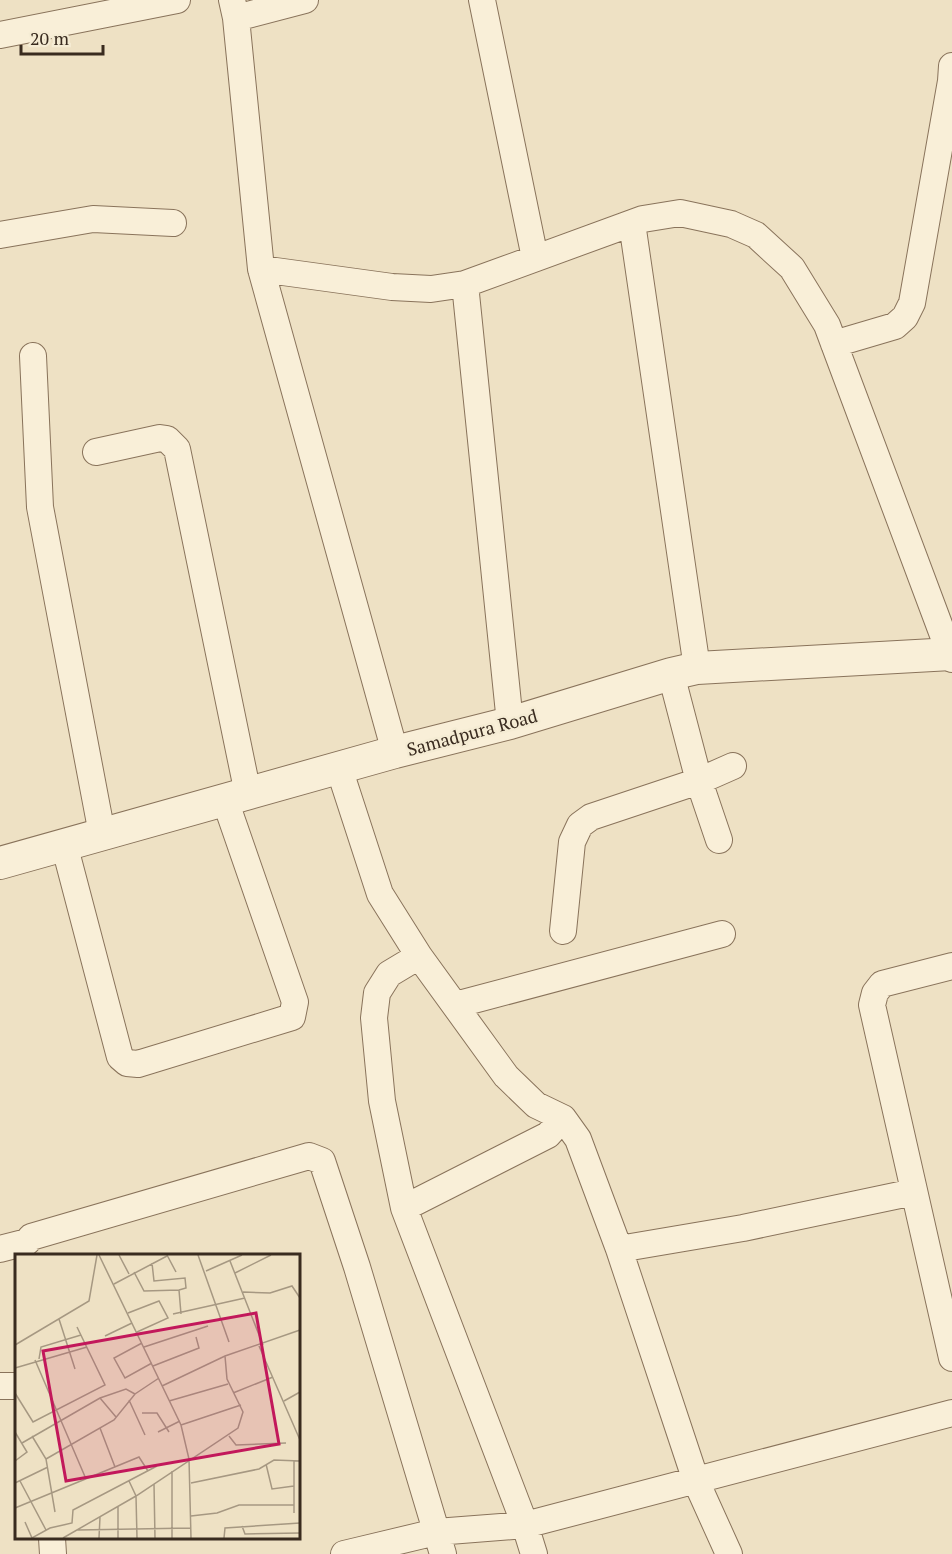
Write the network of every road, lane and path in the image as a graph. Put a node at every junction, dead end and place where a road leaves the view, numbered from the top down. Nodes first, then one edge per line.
1 (177, 0) edge
2 (305, 0) edge
3 (482, 0) edge
4 (234, 9) edge
5 (0, 35) edge
6 (952, 66) edge
7 (173, 223) dead end
8 (632, 223) junction
9 (0, 235) edge
10 (535, 258) junction
11 (261, 269) junction
12 (465, 284) junction
13 (834, 344) junction
14 (33, 356) dead end
15 (96, 452) dead end
16 (951, 656) edge
17 (684, 671) junction
18 (510, 723) junction
19 (395, 752) junction
20 (733, 766) dead end
21 (339, 768) junction
22 (699, 781) junction
23 (236, 797) junction
24 (102, 834) junction
25 (719, 840) dead end
26 (64, 844) junction
27 (0, 862) edge
28 (562, 931) dead end
29 (722, 934) dead end
30 (419, 956) junction
31 (952, 966) edge
32 (455, 1005) junction
33 (563, 1118) junction
34 (914, 1192) junction
35 (404, 1208) junction
36 (26, 1249) edge
37 (619, 1249) junction
38 (0, 1250) edge
39 (952, 1358) edge
40 (952, 1413) edge
41 (696, 1482) junction
42 (525, 1525) junction
43 (52, 1539) edge
44 (439, 1543) edge
45 (53, 1554) edge
46 (344, 1554) edge
47 (534, 1554) edge
48 (729, 1554) edge

1 - 5 street
2 - 4 street
3 - 10 street
4 - 11 street
6 - 13 street
7 - 9 street
8 - 10 street
8 - 13 street
8 - 17 street
10 - 12 street
11 - 12 street
11 - 19 street
12 - 18 street
13 - 16 street
14 - 24 street
15 - 23 street
16 - 17 street, Samadpura Road
17 - 18 street, Samadpura Road
17 - 22 street
18 - 19 street, Samadpura Road
19 - 21 street, Samadpura Road
20 - 22 street
21 - 23 street, Samadpura Road
21 - 30 street
22 - 25 street
22 - 28 street
23 - 24 street, Samadpura Road
23 - 26 street
24 - 26 street, Samadpura Road
26 - 27 street, Samadpura Road
29 - 32 street
30 - 32 street
30 - 35 street
31 - 34 street
32 - 33 street
33 - 35 street
33 - 37 street
34 - 37 street
34 - 39 street
35 - 42 street
36 - 38 street
36 - 44 street
37 - 41 street
40 - 41 street
41 - 42 street
41 - 48 street
42 - 44 street
42 - 47 street
43 - 45 street
44 - 46 street

